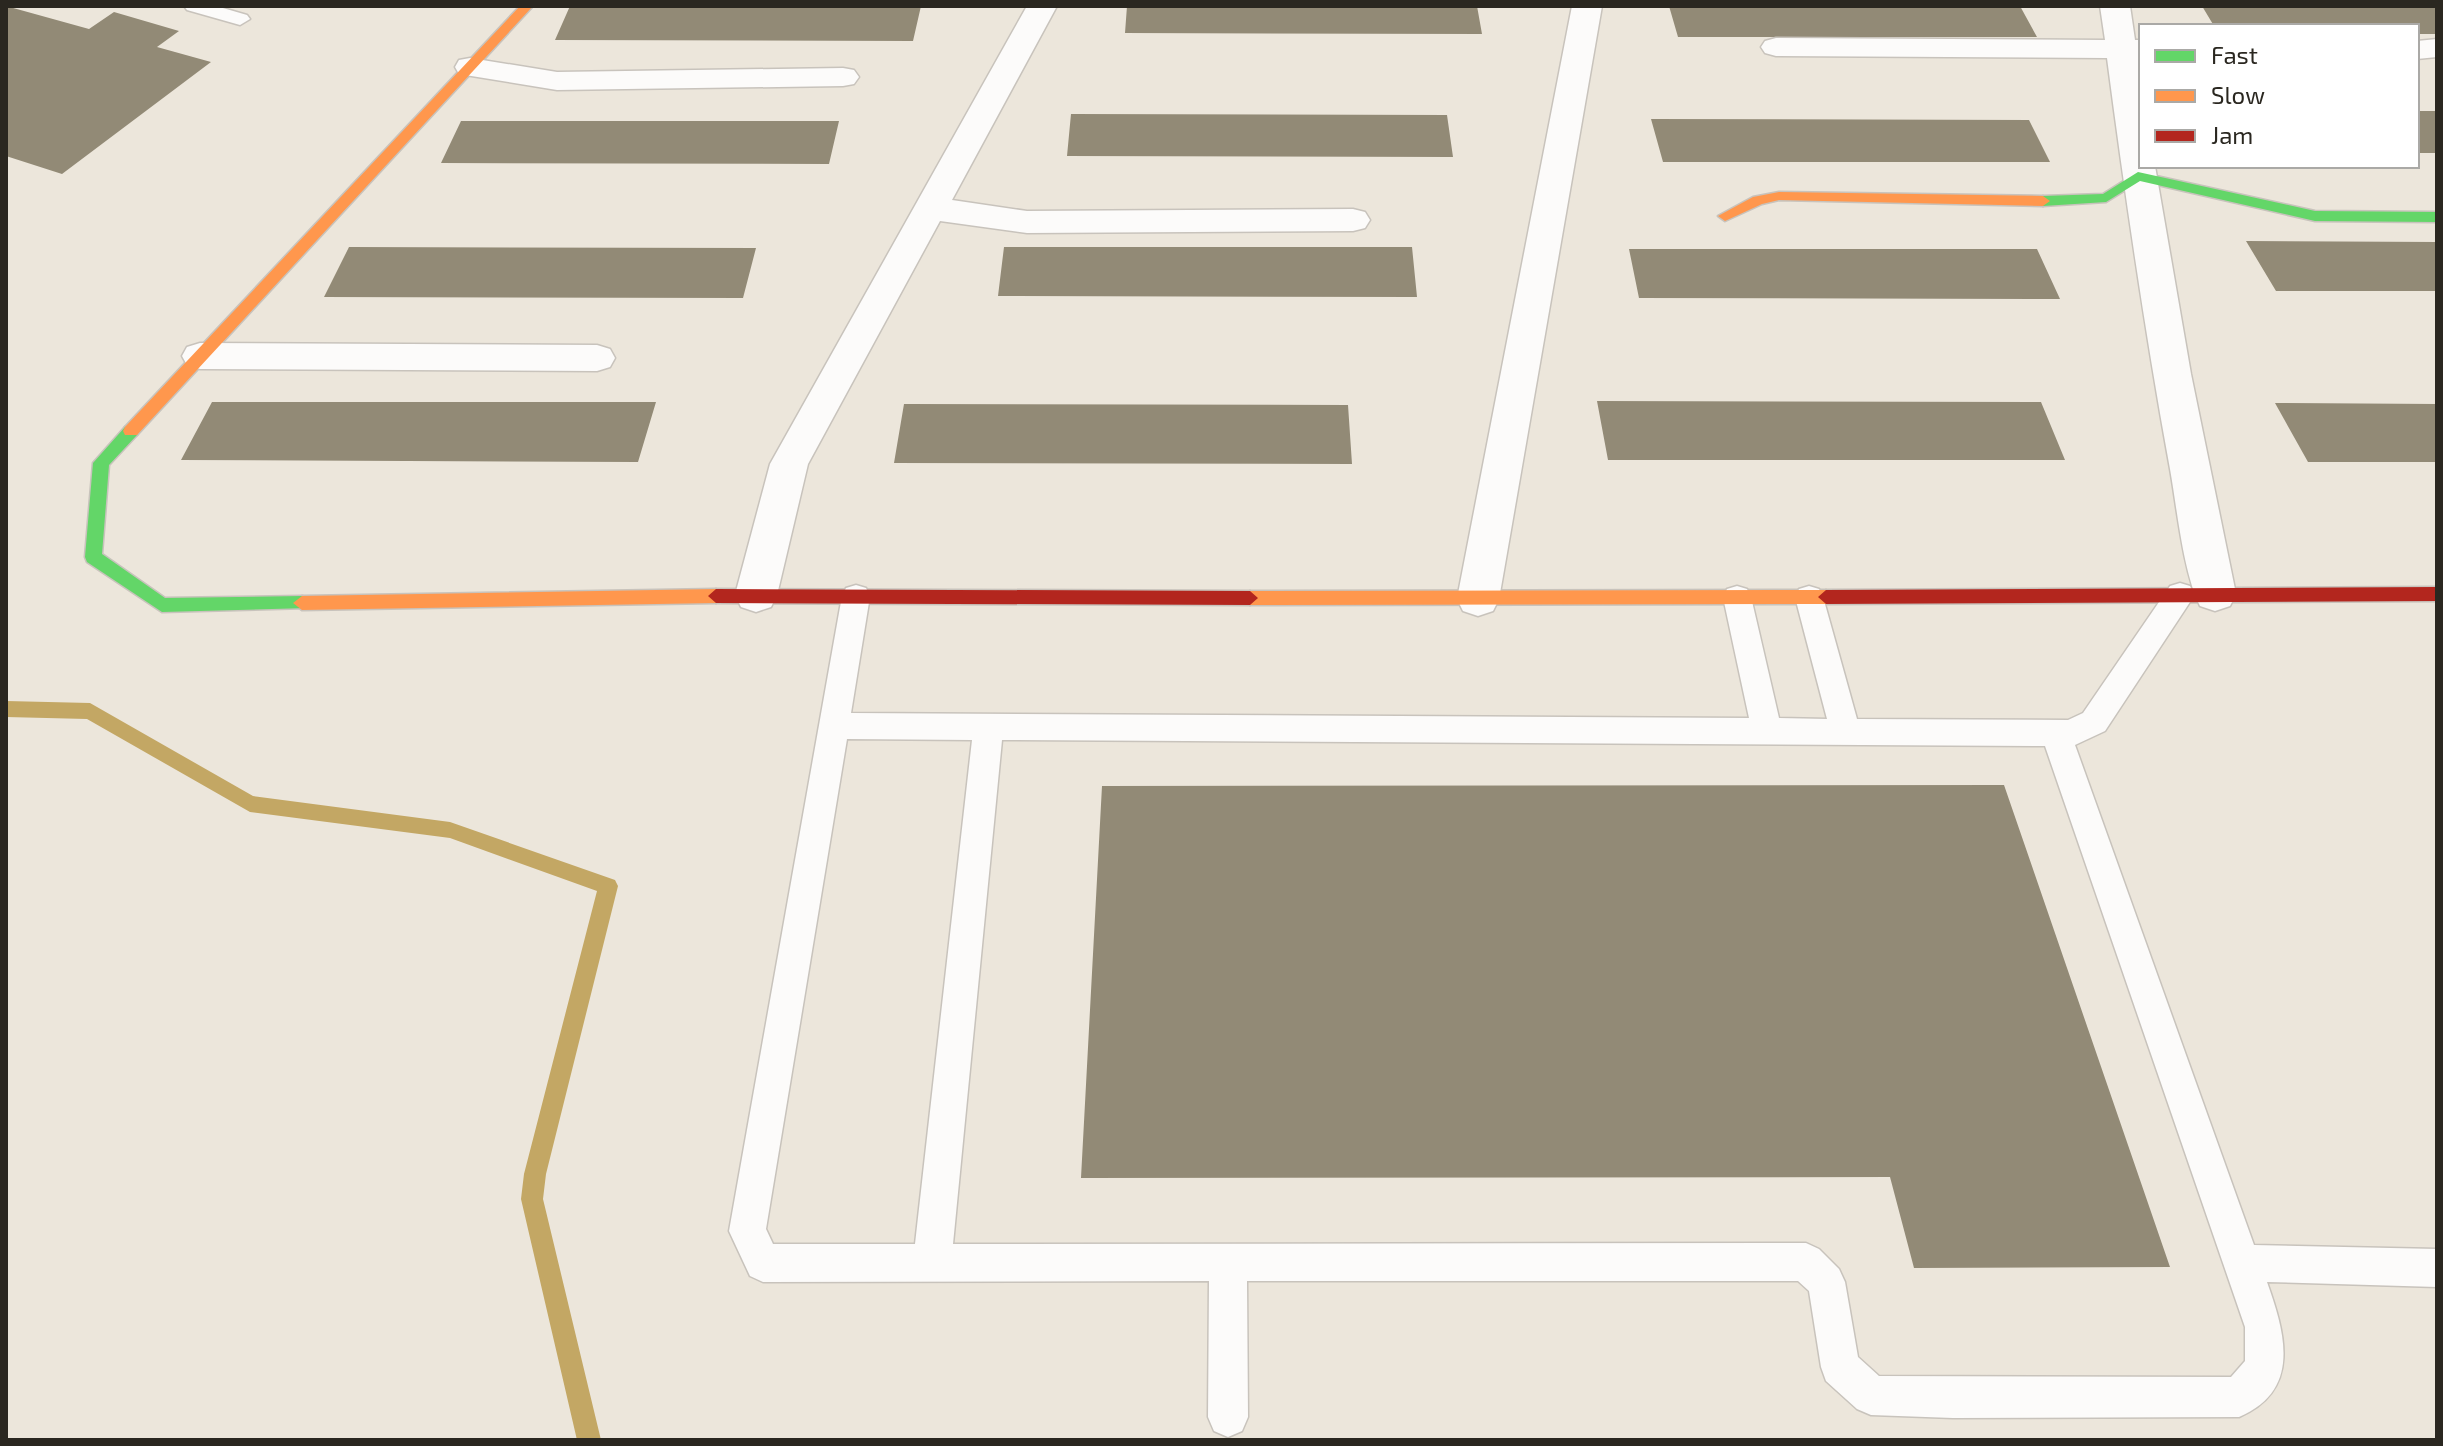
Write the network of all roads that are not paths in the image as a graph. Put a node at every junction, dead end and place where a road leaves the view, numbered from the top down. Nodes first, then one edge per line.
1 (194, 6) edge
2 (527, 6) edge
3 (1042, 6) edge
4 (1587, 6) edge
5 (2115, 6) edge
6 (240, 19) dead end
7 (1776, 47) dead end
8 (2131, 48) edge
9 (470, 67) junction
10 (843, 77) dead end
11 (2138, 176) junction
12 (929, 208) junction
13 (1725, 216) dead end
14 (2437, 217) edge
15 (1353, 220) dead end
16 (200, 356) junction
17 (597, 358) dead end
18 (2198, 594) junction
19 (2437, 594) edge
20 (756, 595) junction
21 (856, 596) junction
22 (1737, 597) junction
23 (1809, 597) junction
24 (1478, 599) junction
25 (835, 726) junction
26 (988, 727) junction
27 (1767, 731) junction
28 (1845, 731) junction
29 (2055, 732) junction
30 (932, 1263) junction
31 (1228, 1263) junction
32 (2242, 1263) junction
33 (2437, 1268) edge
34 (1228, 1417) dead end

1 - 6 lane
2 - 9 street
3 - 12 street
4 - 24 street
5 - 8 street
7 - 8 street
8 - 11 street
9 - 10 street
9 - 16 street
11 - 13 street
11 - 14 street
11 - 18 street
12 - 15 street
12 - 20 street
16 - 17 street
16 - 20 street
18 - 19 street
18 - 23 street
18 - 29 lane
20 - 21 street
21 - 24 street
21 - 25 lane
22 - 23 street
22 - 24 street
22 - 27 lane
23 - 28 lane
25 - 26 lane
25 - 30 lane
26 - 27 lane
26 - 30 lane
27 - 28 lane
28 - 29 lane
29 - 32 lane
30 - 31 lane
31 - 32 lane
31 - 34 lane
32 - 33 lane

